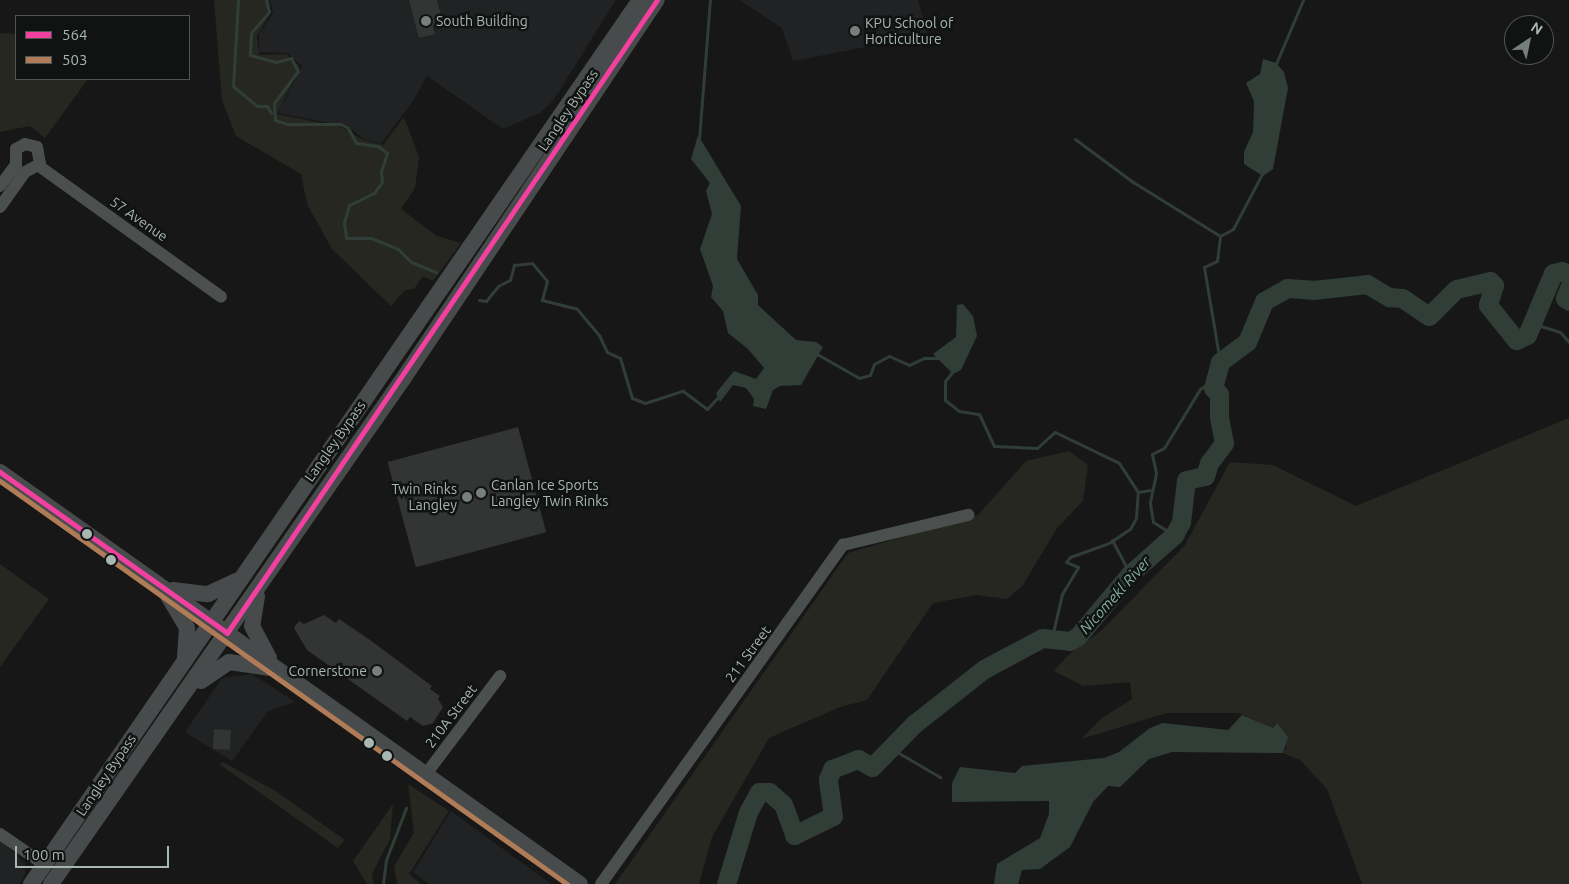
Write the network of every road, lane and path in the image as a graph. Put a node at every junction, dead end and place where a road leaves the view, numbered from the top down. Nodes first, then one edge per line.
1 (640, 0) edge
2 (657, 0) edge
3 (39, 166) junction
4 (0, 186) edge
5 (0, 207) edge
6 (221, 296) dead end
7 (0, 472) edge
8 (968, 514) dead end
9 (246, 572) junction
10 (159, 584) junction
11 (261, 584) junction
12 (212, 622) junction
13 (227, 633) junction
14 (184, 662) junction
15 (280, 671) junction
16 (500, 676) dead end
17 (184, 696) junction
18 (426, 774) junction
19 (0, 834) edge
20 (45, 865) junction
21 (31, 884) edge
22 (51, 884) edge
23 (580, 884) edge
24 (601, 884) edge

1 - 9 main road, Langley Bypass
2 - 11 main road, Langley Bypass
3 - 4 street
3 - 5 street
3 - 6 street, 57 Avenue
7 - 10 main road
8 - 24 street, 211 Street
9 - 10 main road
9 - 12 main road, Langley Bypass
10 - 12 main road
10 - 14 main road
11 - 13 main road, Langley Bypass
11 - 15 main road
12 - 13 main road
12 - 14 main road, Langley Bypass
13 - 15 main road
13 - 17 main road, Langley Bypass
14 - 20 main road, Langley Bypass
15 - 17 main road
15 - 18 main road
16 - 18 street, 210A Street
17 - 22 main road, Langley Bypass
18 - 23 main road
19 - 20 street
20 - 21 main road, Langley Bypass

